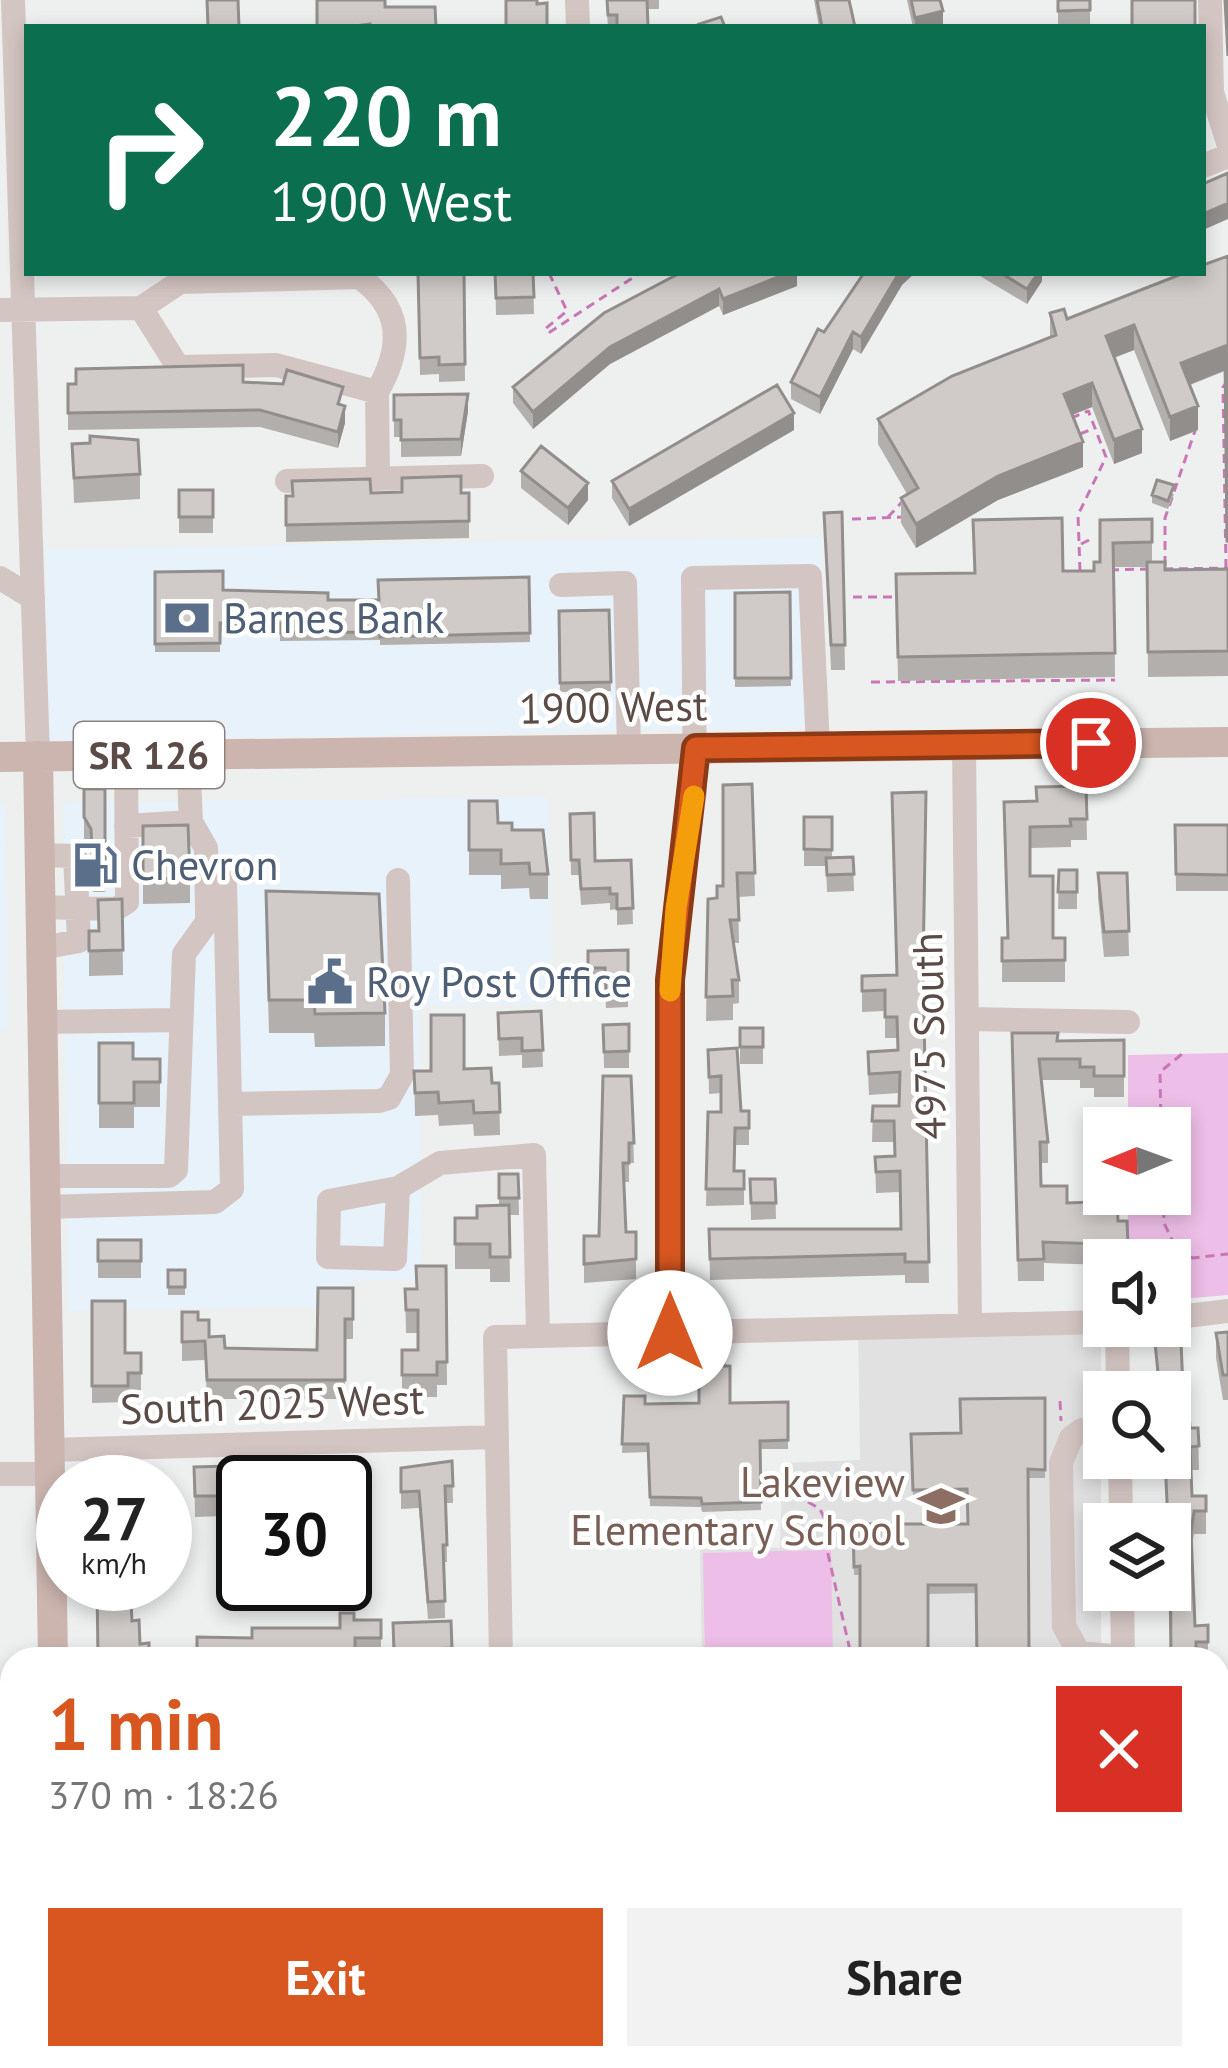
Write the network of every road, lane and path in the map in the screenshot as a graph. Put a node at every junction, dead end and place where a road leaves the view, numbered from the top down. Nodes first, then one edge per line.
1 (13, 0) edge
2 (1210, 0) edge
3 (1208, 95) edge
4 (1228, 143) edge
5 (551, 276) edge
6 (635, 276) edge
7 (141, 308) junction
8 (11, 310) edge
9 (1228, 381) edge
10 (377, 392) junction
11 (1081, 392) edge
12 (1190, 407) edge
13 (1088, 411) junction
14 (1068, 419) edge
15 (1095, 428) junction
16 (1075, 436) edge
17 (482, 476) dead end
18 (1226, 476) edge
19 (378, 478) junction
20 (287, 481) edge
21 (908, 495) edge
22 (909, 517) edge
23 (887, 518) junction
24 (852, 519) dead end
25 (1091, 539) dead end
26 (1079, 545) junction
27 (1227, 568) edge
28 (1165, 569) junction
29 (0, 578) edge
30 (1165, 581) edge
31 (561, 585) dead end
32 (914, 596) edge
33 (853, 597) dead end
34 (33, 598) junction
35 (1115, 680) dead end
36 (871, 682) dead end
37 (1228, 742) edge
38 (964, 745) junction
39 (818, 747) junction
40 (696, 748) junction
41 (628, 749) junction
42 (126, 755) junction
43 (188, 755) junction
44 (38, 756) junction
45 (0, 757) edge
46 (191, 823) junction
47 (127, 826) junction
48 (39, 855) junction
49 (398, 880) dead end
50 (225, 882) dead end
51 (40, 908) junction
52 (78, 908) junction
53 (41, 948) junction
54 (969, 1019) junction
55 (181, 1020) junction
56 (42, 1022) junction
57 (1128, 1022) dead end
58 (1182, 1054) dead end
59 (230, 1104) junction
60 (1161, 1107) edge
61 (398, 1188) dead end
62 (45, 1191) junction
63 (1164, 1215) edge
64 (1228, 1254) edge
65 (1228, 1311) edge
66 (1191, 1315) edge
67 (1083, 1322) edge
68 (970, 1325) junction
69 (670, 1333) junction
70 (538, 1336) junction
71 (1083, 1430) edge
72 (497, 1437) junction
73 (50, 1455) edge
74 (175, 1455) edge
75 (36, 1465) edge
76 (0, 1474) edge
77 (808, 1502) dead end
78 (866, 1521) edge
79 (829, 1528) junction
80 (52, 1611) edge
81 (1122, 1611) edge
82 (53, 1647) edge
83 (501, 1647) edge
84 (850, 1647) edge
85 (1075, 1647) edge
86 (1123, 1647) edge

1 - 8 street
2 - 3 street
3 - 4 street
5 - 6 path
7 - 8 street
7 - 10 street
7 - 10 street
8 - 34 street
9 - 18 path
10 - 19 street
11 - 13 path
12 - 28 path
13 - 14 path
13 - 15 path
15 - 16 path
15 - 26 path
17 - 19 street
18 - 27 path
19 - 20 street
21 - 23 path
22 - 23 path
23 - 24 path
25 - 26 path
26 - 28 path
27 - 28 path
28 - 30 path
29 - 34 street
31 - 41 street
32 - 33 path
34 - 44 street
35 - 36 path
37 - 38 main road, 1900 West / SR 126
38 - 39 main road, 1900 West / SR 126
38 - 54 street, 4975 South
39 - 40 main road, 1900 West / SR 126
39 - 40 street
40 - 41 main road, 1900 West / SR 126
40 - 69 street
41 - 43 main road, 1900 West / SR 126
42 - 43 main road, 1900 West / SR 126
42 - 44 main road, 1900 West / SR 126
42 - 47 street
43 - 46 street
44 - 45 main road, 1900 West / SR 126
44 - 48 main road
46 - 47 street
46 - 55 street
47 - 52 street
48 - 51 main road
48 - 52 street
49 - 59 street
50 - 59 street
51 - 52 street
51 - 53 main road
52 - 53 street
53 - 56 main road
54 - 57 street
54 - 68 street, 4975 South
55 - 56 street
55 - 62 street
56 - 62 main road
58 - 60 path
59 - 62 street
61 - 70 street
62 - 73 main road
63 - 64 path
65 - 66 street
67 - 68 street
68 - 69 street
69 - 70 street
70 - 72 street
71 - 85 street
72 - 74 street, South 2025 West
72 - 83 street
75 - 76 street, South 2025 West
77 - 79 path
78 - 79 path
79 - 84 path
80 - 82 main road
81 - 86 street

